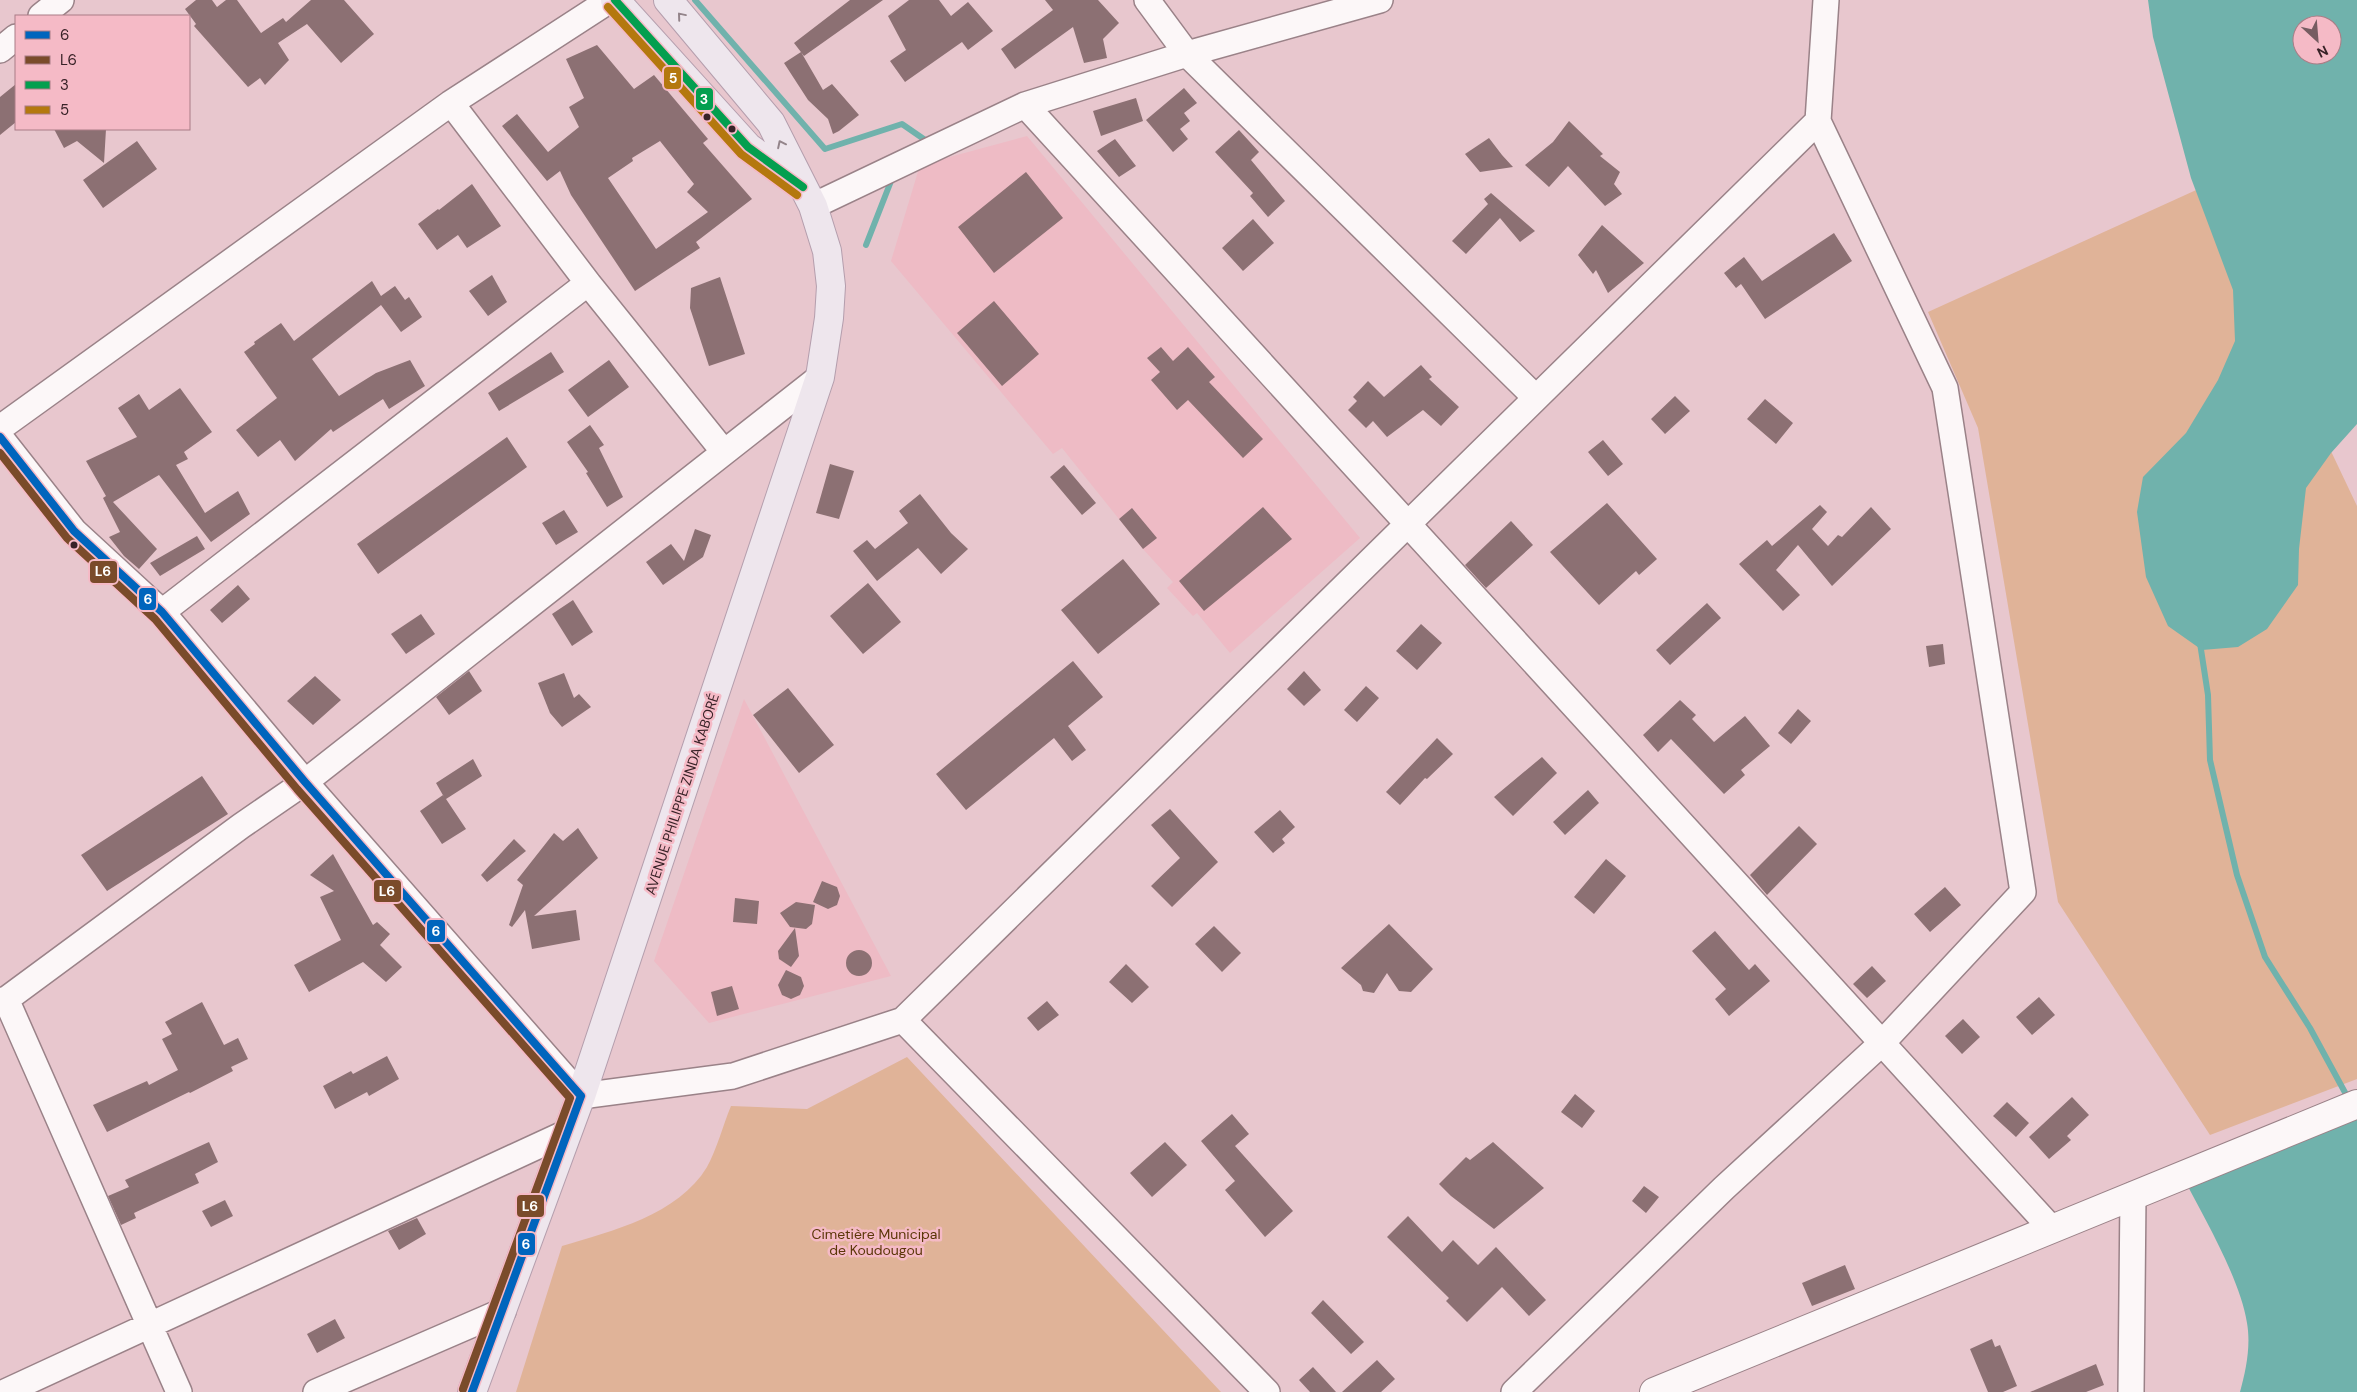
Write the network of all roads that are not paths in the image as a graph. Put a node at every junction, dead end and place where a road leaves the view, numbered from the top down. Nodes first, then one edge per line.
1 (61, 0) edge
2 (610, 0) edge
3 (615, 0) edge
4 (668, 0) edge
5 (1147, 0) edge
6 (1380, 0) edge
7 (1826, 0) edge
8 (42, 15) edge
9 (15, 38) edge
10 (0, 50) edge
11 (1187, 54) junction
12 (451, 103) junction
13 (1025, 105) junction
14 (1818, 121) junction
15 (808, 196) junction
16 (588, 283) junction
17 (820, 377) junction
18 (1536, 398) junction
19 (0, 428) edge
20 (0, 437) edge
21 (724, 452) junction
22 (1408, 524) junction
23 (162, 612) junction
24 (305, 782) junction
25 (3, 1002) edge
26 (903, 1020) junction
27 (1882, 1043) junction
28 (581, 1096) junction
29 (2357, 1104) edge
30 (568, 1132) junction
31 (2133, 1195) junction
32 (2051, 1228) junction
33 (503, 1311) junction
34 (149, 1325) junction
35 (5, 1392) edge
36 (179, 1392) edge
37 (316, 1392) edge
38 (472, 1392) edge
39 (1267, 1392) edge
40 (1514, 1392) edge
41 (1654, 1392) edge
42 (2131, 1392) edge

1 - 8 street
2 - 12 street
3 - 15 main road
15 -> 4 main road, AVENUE PHILIPPE ZINDA KABORÉ
5 - 11 street
6 - 11 street
7 - 14 street
9 - 10 street
11 - 13 street
11 - 18 street
12 - 16 street
12 - 19 street
13 - 15 street
13 - 22 street
14 - 18 street
14 - 27 street
15 - 17 main road, AVENUE PHILIPPE ZINDA KABORÉ
16 - 21 street
16 - 23 street
17 - 21 street
17 - 28 main road, AVENUE PHILIPPE ZINDA KABORÉ
18 - 22 street
20 - 23 street
21 - 24 street
22 - 26 street
22 - 27 street
23 - 24 street
24 - 25 street
24 - 28 street
25 - 34 street
26 - 28 street
26 - 39 street
27 - 32 street
27 - 40 street
28 - 30 main road, AVENUE PHILIPPE ZINDA KABORÉ
29 - 31 street
30 - 33 main road, AVENUE PHILIPPE ZINDA KABORÉ
30 - 34 street
31 - 32 street
31 - 42 street
32 - 41 street
33 - 37 street
33 - 38 main road, AVENUE PHILIPPE ZINDA KABORÉ
34 - 35 street
34 - 36 street

